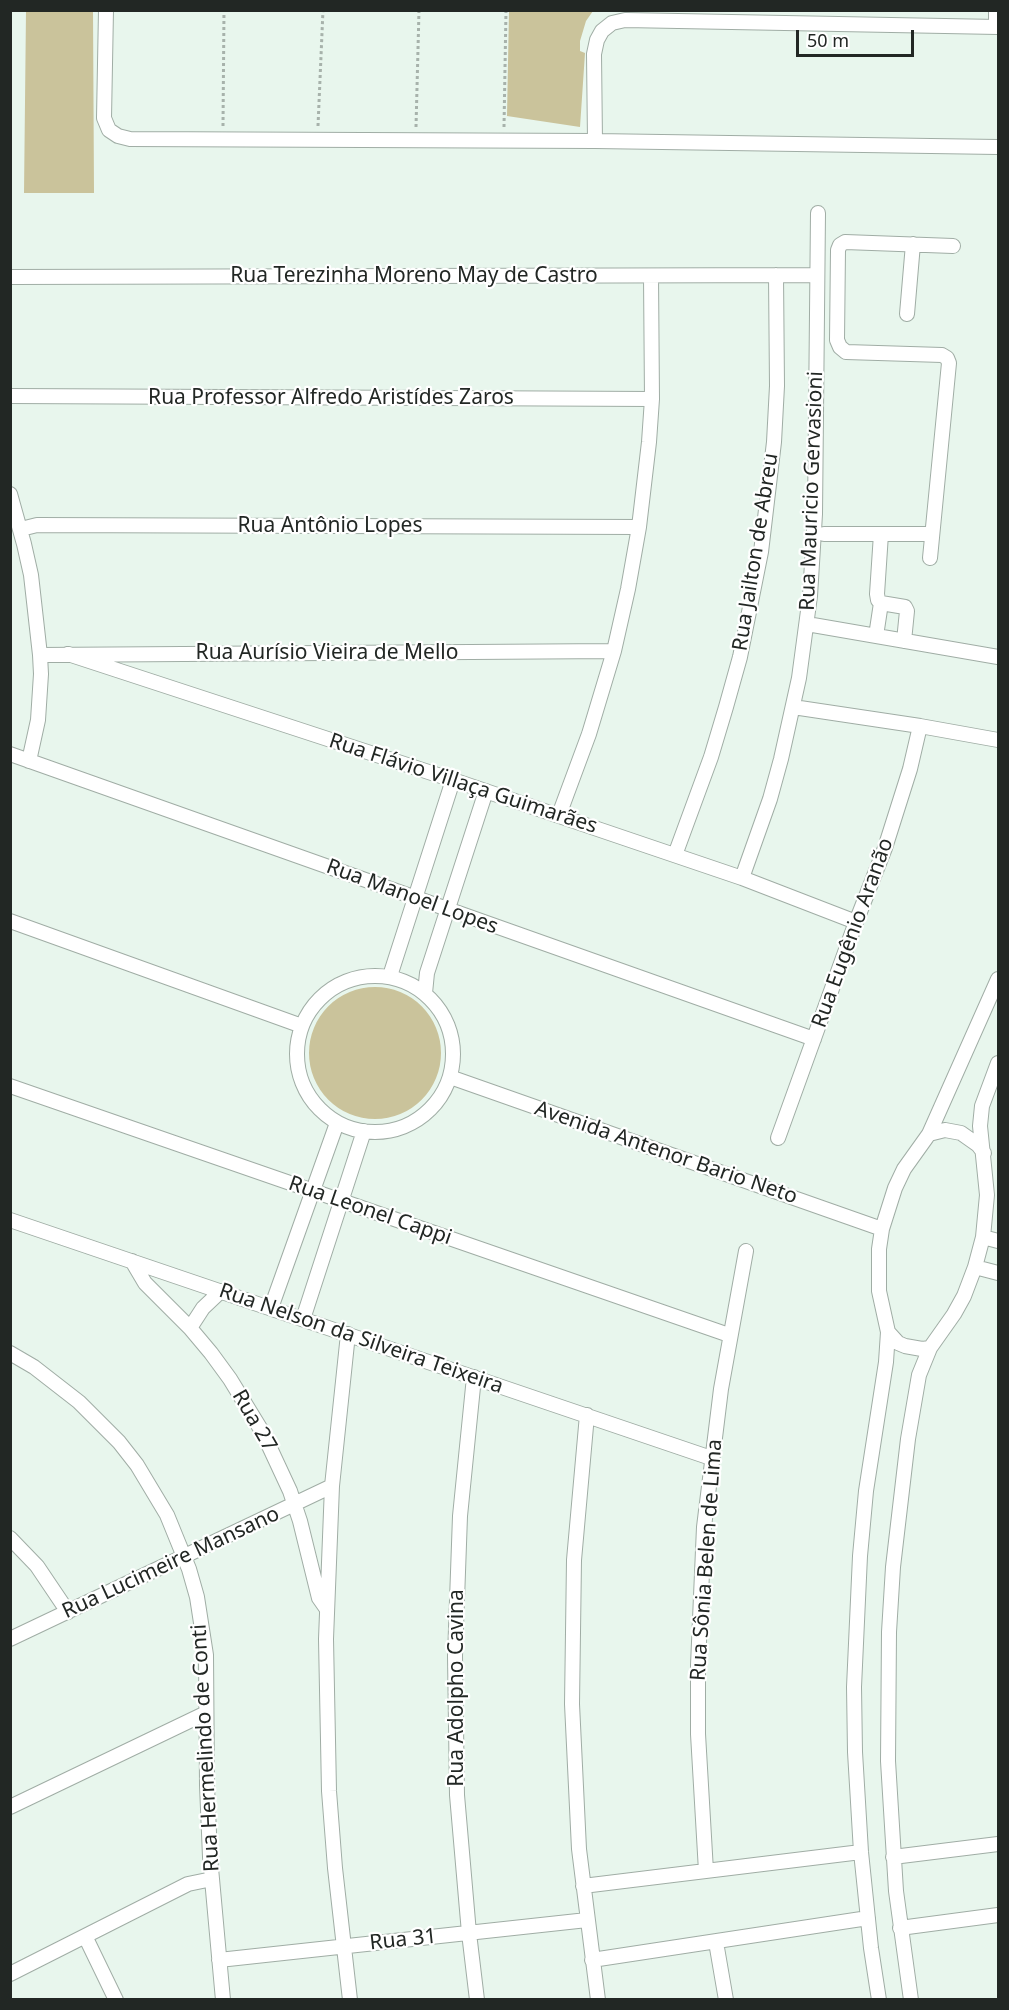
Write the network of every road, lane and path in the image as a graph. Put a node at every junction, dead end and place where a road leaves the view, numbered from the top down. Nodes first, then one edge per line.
1 (106, 10) edge
2 (224, 10) edge
3 (323, 10) edge
4 (419, 10) edge
5 (506, 10) edge
6 (996, 10) edge
7 (997, 27) edge
8 (223, 140) junction
9 (317, 140) junction
10 (416, 140) junction
11 (504, 141) junction
12 (596, 141) junction
13 (999, 147) edge
14 (818, 213) dead end
15 (913, 244) junction
16 (953, 246) dead end
17 (776, 275) junction
18 (817, 275) junction
19 (651, 276) junction
20 (10, 277) edge
21 (907, 314) dead end
22 (10, 396) edge
23 (652, 399) junction
24 (10, 494) edge
25 (639, 527) junction
26 (21, 529) junction
27 (824, 534) dead end
28 (881, 534) junction
29 (932, 534) junction
30 (930, 558) dead end
31 (881, 603) junction
32 (807, 624) junction
33 (876, 636) junction
34 (904, 641) junction
35 (614, 651) junction
36 (68, 654) junction
37 (40, 655) junction
38 (999, 657) edge
39 (793, 707) junction
40 (920, 726) junction
41 (999, 740) edge
42 (10, 754) edge
43 (29, 761) junction
44 (453, 780) junction
45 (486, 791) junction
46 (559, 815) junction
47 (675, 855) junction
48 (742, 878) junction
49 (415, 898) junction
50 (448, 909) junction
51 (10, 921) edge
52 (856, 922) junction
53 (390, 976) junction
54 (999, 979) edge
55 (426, 993) junction
56 (302, 1026) junction
57 (814, 1039) junction
58 (999, 1063) edge
59 (450, 1077) junction
60 (10, 1086) edge
61 (337, 1123) junction
62 (364, 1131) junction
63 (929, 1134) junction
64 (778, 1138) dead end
65 (984, 1153) junction
66 (313, 1191) junction
67 (341, 1201) junction
68 (10, 1220) edge
69 (882, 1229) junction
70 (983, 1237) junction
71 (999, 1241) edge
72 (746, 1251) dead end
73 (132, 1261) junction
74 (975, 1267) junction
75 (999, 1273) edge
76 (221, 1291) junction
77 (272, 1308) junction
78 (303, 1319) junction
79 (190, 1328) junction
80 (888, 1332) junction
81 (348, 1334) junction
82 (729, 1335) junction
83 (930, 1348) junction
84 (10, 1353) edge
85 (474, 1377) junction
86 (587, 1415) junction
87 (711, 1458) junction
88 (332, 1486) junction
89 (294, 1504) junction
90 (10, 1538) edge
91 (184, 1556) junction
92 (326, 1608) junction
93 (68, 1612) junction
94 (10, 1639) edge
95 (206, 1713) junction
96 (10, 1808) edge
97 (999, 1844) edge
98 (861, 1852) junction
99 (893, 1857) junction
100 (706, 1871) junction
101 (212, 1879) junction
102 (583, 1886) junction
103 (999, 1915) edge
104 (868, 1918) junction
105 (587, 1920) junction
106 (900, 1928) junction
107 (469, 1933) junction
108 (85, 1936) junction
109 (716, 1942) junction
110 (343, 1947) junction
111 (219, 1960) junction
112 (592, 1960) junction
113 (10, 1974) edge
114 (116, 2000) edge
115 (223, 2000) edge
116 (350, 2000) edge
117 (477, 2000) edge
118 (598, 2000) edge
119 (726, 2000) edge
120 (879, 2000) edge
121 (911, 2000) edge

1 - 8 street
2 - 8 path
3 - 9 path
4 - 10 path
5 - 11 path
6 - 7 street
7 - 12 street
8 - 9 street
9 - 10 street
10 - 11 street
11 - 12 street
12 - 13 street
14 - 18 street, Rua Mauricio Gervasioni
15 - 16 street
15 - 21 street
15 - 29 street
17 - 18 street, Rua Terezinha Moreno May de Castro
17 - 19 street, Rua Terezinha Moreno May de Castro
17 - 47 street, Rua Jailton de Abreu
18 - 32 street, Rua Mauricio Gervasioni
19 - 20 street, Rua Terezinha Moreno May de Castro
19 - 23 street
22 - 23 street, Rua Professor Alfredo Aristídes Zaros
23 - 25 street
24 - 26 street
25 - 26 street, Rua Antônio Lopes
25 - 35 street
26 - 37 street
27 - 28 street
28 - 29 street
28 - 31 street
29 - 30 street
31 - 33 street
31 - 34 street
32 - 33 street
32 - 39 street, Rua Mauricio Gervasioni
33 - 34 street
34 - 38 street
35 - 36 street, Rua Aurísio Vieira de Mello
35 - 46 street
36 - 37 street, Rua Aurísio Vieira de Mello
36 - 44 street, Rua Flávio Villaça Guimarães
37 - 43 street
39 - 40 street
39 - 48 street, Rua Mauricio Gervasioni
40 - 41 street
40 - 52 street, Rua Eugênio Aranão
42 - 43 street, Rua Manoel Lopes
43 - 49 street, Rua Manoel Lopes
44 - 45 street, Rua Flávio Villaça Guimarães
44 - 49 street
45 - 46 street, Rua Flávio Villaça Guimarães
45 - 50 street
46 - 47 street, Rua Flávio Villaça Guimarães
47 - 48 street, Rua Flávio Villaça Guimarães
48 - 52 street, Rua Flávio Villaça Guimarães
49 - 50 street, Rua Manoel Lopes
49 - 53 street
50 - 55 street
50 - 57 street, Rua Manoel Lopes
51 - 56 street
52 - 57 street, Rua Eugênio Aranão
53 - 55 street
53 - 56 street
54 - 63 street
55 - 59 street
56 - 61 street
57 - 64 street, Rua Eugênio Aranão
58 - 65 street
59 - 62 street
59 - 69 street, Avenida Antenor Bario Neto
60 - 66 street, Rua Leonel Cappi
61 - 62 street
61 - 66 street
62 - 67 street
63 - 65 street
63 - 69 street
65 - 70 street
66 - 67 street, Rua Leonel Cappi
66 - 77 street
67 - 78 street
67 - 82 street, Rua Leonel Cappi
68 - 73 street, Rua Nelson da Silveira Teixeira
69 - 80 street
70 - 71 street
70 - 74 street
72 - 82 street, Rua Sônia Belen de Lima
73 - 76 street, Rua Nelson da Silveira Teixeira
73 - 79 street, Rua 27
74 - 75 street
74 - 83 street
76 - 77 street, Rua Nelson da Silveira Teixeira
76 - 79 street
77 - 78 street, Rua Nelson da Silveira Teixeira
78 - 81 street, Rua Nelson da Silveira Teixeira
79 - 89 street, Rua 27
80 - 83 street
80 - 98 street
81 - 85 street, Rua Nelson da Silveira Teixeira
81 - 88 street
82 - 87 street, Rua Sônia Belen de Lima
83 - 99 street
84 - 91 street, Rua Hermelindo de Conti
85 - 86 street, Rua Nelson da Silveira Teixeira
85 - 107 street, Rua Adolpho Cavina
86 - 87 street, Rua Nelson da Silveira Teixeira
86 - 102 street
87 - 100 street, Rua Sônia Belen de Lima
88 - 89 street, Rua Lucimeire Mansano
88 - 92 street
89 - 91 street, Rua Lucimeire Mansano
89 - 92 street, Rua 27
90 - 93 street
91 - 93 street, Rua Lucimeire Mansano
91 - 95 street, Rua Hermelindo de Conti
92 - 110 street
93 - 94 street, Rua Lucimeire Mansano
95 - 96 street
95 - 101 street, Rua Hermelindo de Conti
97 - 99 street
98 - 100 street
98 - 104 street
99 - 106 street
100 - 102 street
101 - 108 street
101 - 111 street, Rua Hermelindo de Conti
102 - 105 street
103 - 106 street
104 - 109 street
104 - 120 street
105 - 107 street, Rua 31
105 - 112 street
106 - 121 street
107 - 110 street, Rua 31
107 - 117 street, Rua Adolpho Cavina
108 - 113 street
108 - 114 street
109 - 112 street
109 - 119 street
110 - 111 street, Rua 31
110 - 116 street
111 - 115 street, Rua Hermelindo de Conti
112 - 118 street

